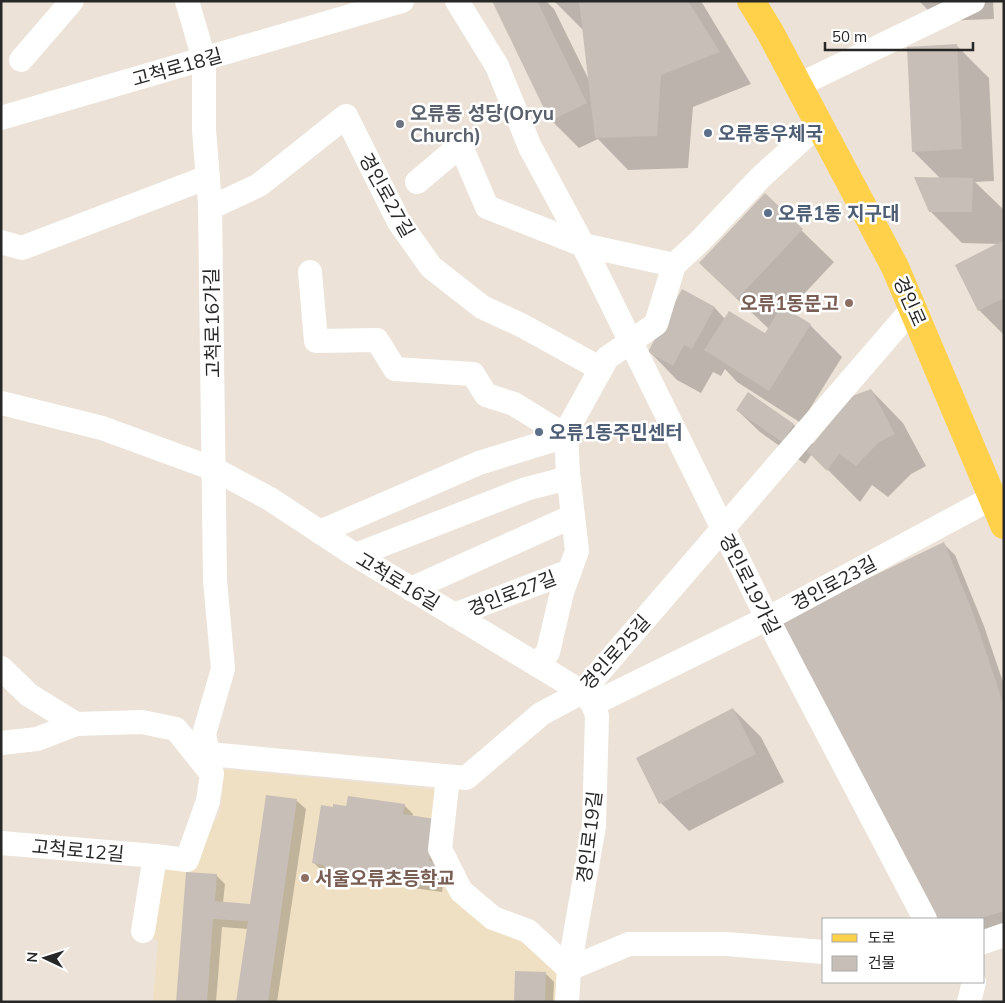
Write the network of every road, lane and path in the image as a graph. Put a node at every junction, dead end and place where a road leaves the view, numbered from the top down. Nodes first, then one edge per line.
1 (72, 1) edge
2 (187, 1) edge
3 (402, 1) edge
4 (457, 1) edge
5 (752, 1) edge
6 (973, 1) edge
7 (351, 8) edge
8 (204, 59) junction
9 (21, 60) dead end
10 (798, 85) junction
11 (1, 118) edge
12 (819, 124) junction
13 (208, 177) junction
14 (417, 182) dead end
15 (210, 208) junction
16 (1, 242) edge
17 (583, 245) junction
18 (674, 265) junction
19 (310, 272) dead end
20 (913, 308) junction
21 (630, 342) junction
22 (601, 369) junction
23 (1, 403) edge
24 (566, 436) junction
25 (214, 469) junction
26 (568, 478) junction
27 (992, 498) junction
28 (573, 516) junction
29 (1004, 525) edge
30 (723, 529) junction
31 (320, 532) junction
32 (356, 556) junction
33 (570, 571) junction
34 (411, 589) junction
35 (454, 614) junction
36 (767, 618) junction
37 (538, 665) junction
38 (1, 668) edge
39 (587, 698) junction
40 (76, 724) junction
41 (1, 743) edge
42 (210, 764) junction
43 (448, 776) junction
44 (1, 843) edge
45 (155, 856) junction
46 (924, 918) edge
47 (143, 931) dead end
48 (1004, 935) edge
49 (985, 942) edge
50 (822, 952) edge
51 (569, 969) junction
52 (567, 1002) edge

1 - 9 street
2 - 8 street, 고척로16가길
3 - 7 street, 고척로18길
4 - 17 street
5 - 10 main road, 경인로
6 - 10 street
7 - 8 street, 고척로18길
8 - 11 street, 고척로18길
8 - 13 street, 고척로16가길
10 - 12 main road, 경인로
12 - 18 street
12 - 20 main road, 경인로
13 - 15 street, 고척로16가길
13 - 16 street
14 - 17 street
15 - 22 street, 경인로27길
15 - 25 street, 고척로16가길
17 - 18 street
17 - 21 street, 경인로19가길
18 - 21 street, 경인로27길
19 - 24 street
20 - 27 main road, 경인로
20 - 30 street, 경인로25길
21 - 22 street, 경인로27길
21 - 30 street, 경인로19가길
22 - 24 street, 경인로27길
23 - 25 street, 고척로16길
24 - 26 street, 경인로27길
24 - 31 street
25 - 31 street, 고척로16길
25 - 42 street
26 - 28 street, 경인로27길
26 - 32 street
27 - 29 main road, 경인로
27 - 36 street, 경인로23길
28 - 33 street, 경인로27길
28 - 34 street
30 - 36 street, 경인로19가길
30 - 39 street, 경인로25길
31 - 32 street, 고척로16길
32 - 34 street, 고척로16길
33 - 35 street, 경인로27길
33 - 37 street, 경인로27길
34 - 35 street, 고척로16길
35 - 37 street, 고척로16길
36 - 39 street, 경인로23길
36 - 46 street, 경인로19가길
37 - 39 street, 고척로16길
38 - 40 street
39 - 43 street, 경인로25길
39 - 51 street, 경인로19길
40 - 41 street
40 - 42 street
42 - 43 street, 경인로25길
42 - 45 street, 고척로12길
43 - 51 street
44 - 45 street, 고척로12길
45 - 47 street
48 - 49 street
50 - 51 street
51 - 52 street, 경인로19길

